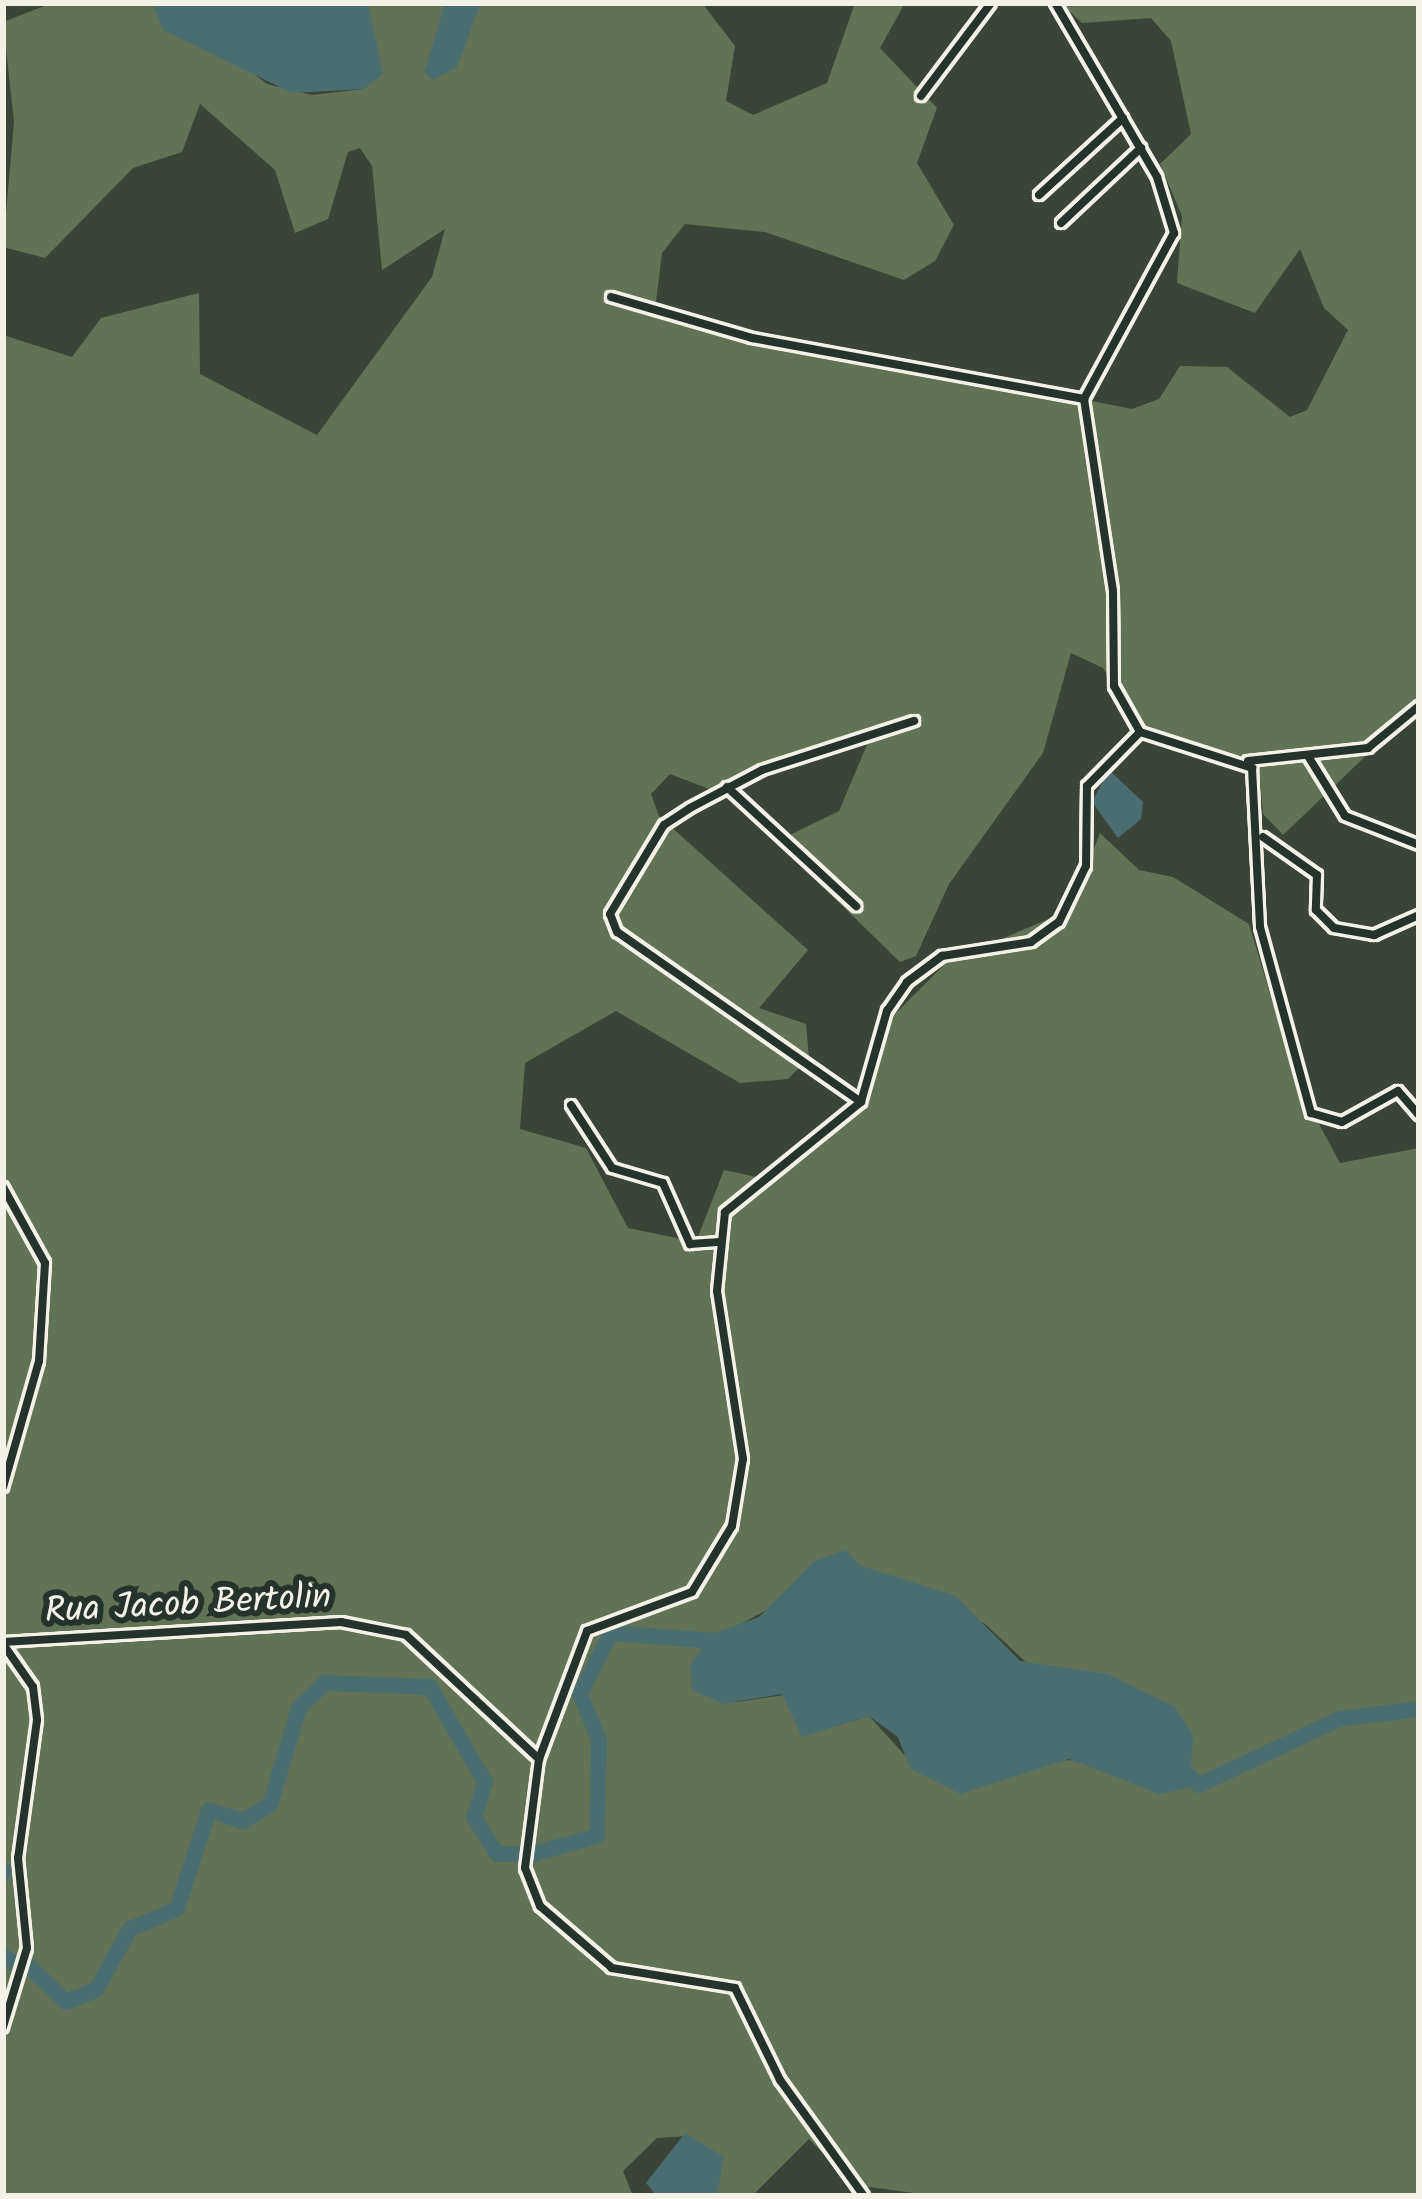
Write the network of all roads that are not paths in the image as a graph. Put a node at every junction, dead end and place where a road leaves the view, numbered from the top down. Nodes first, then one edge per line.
1 (991, 3) edge
2 (1055, 3) edge
3 (921, 96) dead end
4 (1123, 118) junction
5 (1141, 148) junction
6 (1039, 194) dead end
7 (1061, 223) dead end
8 (611, 297) dead end
9 (1084, 399) junction
10 (1419, 706) edge
11 (914, 721) dead end
12 (1140, 732) junction
13 (1308, 756) junction
14 (1246, 761) junction
15 (727, 788) junction
16 (1262, 837) junction
17 (1419, 845) edge
18 (856, 906) dead end
19 (1419, 915) edge
20 (861, 1102) junction
21 (571, 1106) dead end
22 (1419, 1115) edge
23 (3, 1187) edge
24 (717, 1243) junction
25 (3, 1487) edge
26 (3, 1643) edge
27 (539, 1759) junction
28 (3, 2027) edge
29 (864, 2196) edge

1 - 3 street
2 - 4 street
4 - 5 street
4 - 6 street
5 - 7 street
5 - 9 street
8 - 9 street
9 - 12 street
10 - 13 street
11 - 15 street
12 - 14 street
12 - 20 street
13 - 14 street
13 - 17 street
14 - 16 street
15 - 18 street
15 - 20 street
16 - 19 street
16 - 22 street
20 - 24 street
21 - 24 street
23 - 25 street
24 - 27 street
26 - 27 street, Rua Jacob Bertolin
26 - 28 street
27 - 29 street

